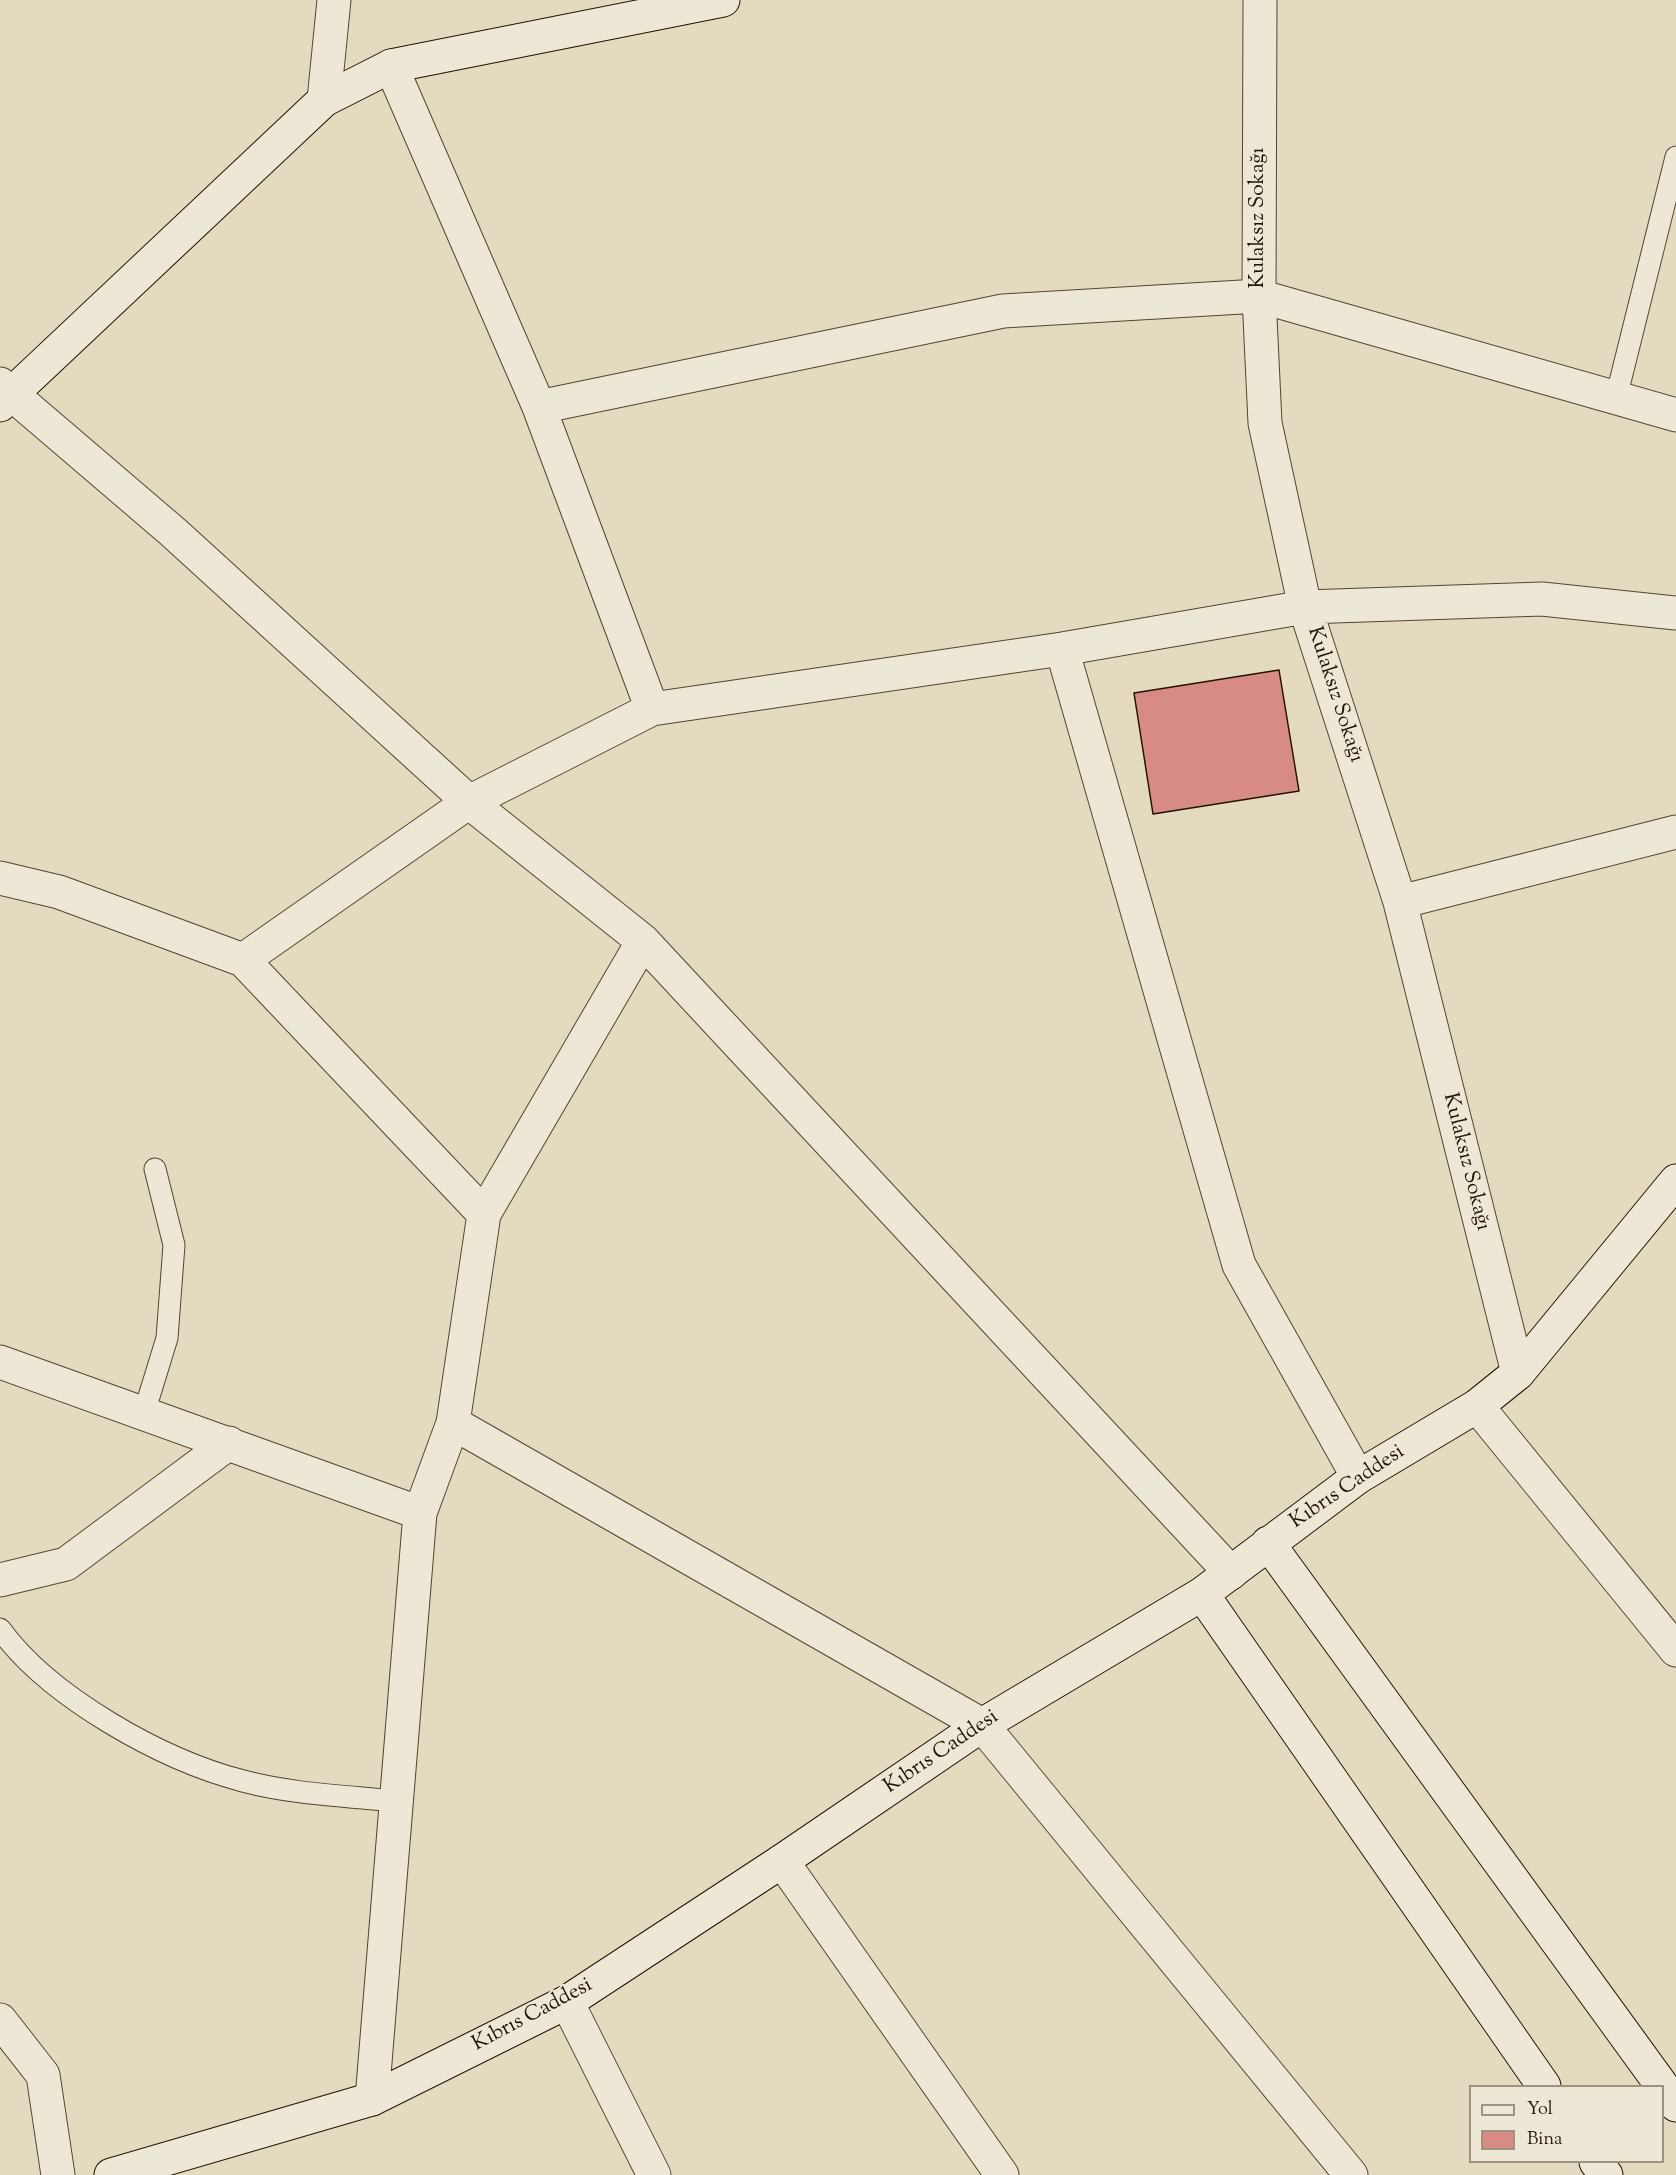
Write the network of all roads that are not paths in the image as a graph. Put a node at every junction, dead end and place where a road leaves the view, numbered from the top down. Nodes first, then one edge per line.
1 (334, 0) edge
2 (723, 0) edge
3 (1260, 0) edge
4 (391, 66) junction
5 (324, 100) junction
6 (1676, 157) edge
7 (1259, 296) junction
8 (4, 394) edge
9 (1616, 398) junction
10 (539, 407) junction
11 (1676, 415) edge
12 (1305, 606) junction
13 (1676, 613) edge
14 (1062, 649) junction
15 (651, 709) junction
16 (469, 802) junction
17 (1676, 832) edge
18 (0, 878) edge
19 (1400, 902) junction
20 (643, 941) junction
21 (243, 960) junction
22 (155, 1169) dead end
23 (1676, 1181) edge
24 (484, 1214) junction
25 (0, 1362) edge
26 (1518, 1373) junction
27 (1478, 1406) junction
28 (144, 1413) junction
29 (453, 1423) junction
30 (229, 1443) junction
31 (1358, 1477) junction
32 (420, 1513) junction
33 (1268, 1543) junction
34 (1232, 1573) junction
35 (0, 1580) edge
36 (1202, 1594) junction
37 (0, 1629) edge
38 (1676, 1650) edge
39 (982, 1725) junction
40 (396, 1802) junction
41 (782, 1861) junction
42 (567, 2002) junction
43 (0, 2019) edge
44 (1543, 2085) edge
45 (1661, 2085) edge
46 (1664, 2088) edge
47 (372, 2099) junction
48 (1676, 2105) edge
49 (1597, 2163) edge
50 (58, 2175) edge
51 (111, 2175) edge
52 (654, 2175) edge
53 (1002, 2175) edge
54 (1351, 2175) edge
55 (1606, 2175) edge

1 - 5 street
2 - 4 street
3 - 7 street, Kulaksız Sokağı
4 - 5 street
4 - 10 street
5 - 8 street
6 - 9 lane
7 - 9 street
7 - 10 street
7 - 12 street, Kulaksız Sokağı
8 - 16 street
9 - 11 street
10 - 15 street
12 - 13 street
12 - 14 street
12 - 19 street, Kulaksız Sokağı
14 - 15 street
14 - 31 street
15 - 16 street
16 - 20 street
16 - 21 street
17 - 19 street
18 - 21 street
19 - 26 street, Kulaksız Sokağı
20 - 24 street
20 - 34 street
21 - 24 street
22 - 28 lane
23 - 26 street, Kıbrıs Caddesi
24 - 29 street
25 - 28 street
26 - 27 street, Kıbrıs Caddesi
27 - 31 street, Kıbrıs Caddesi
27 - 38 street
28 - 30 street
29 - 32 street
29 - 39 street
30 - 32 street
30 - 35 street
31 - 33 street, Kıbrıs Caddesi
32 - 40 street
33 - 34 street, Kıbrıs Caddesi
33 - 45 street
34 - 36 street, Kıbrıs Caddesi
36 - 39 street, Kıbrıs Caddesi
36 - 44 street
37 - 40 lane
39 - 41 street, Kıbrıs Caddesi
39 - 54 street
40 - 47 street
41 - 42 street, Kıbrıs Caddesi
41 - 53 street
42 - 47 street, Kıbrıs Caddesi
42 - 52 street
43 - 50 street
46 - 48 street
47 - 51 street, Kıbrıs Caddesi
49 - 55 street

